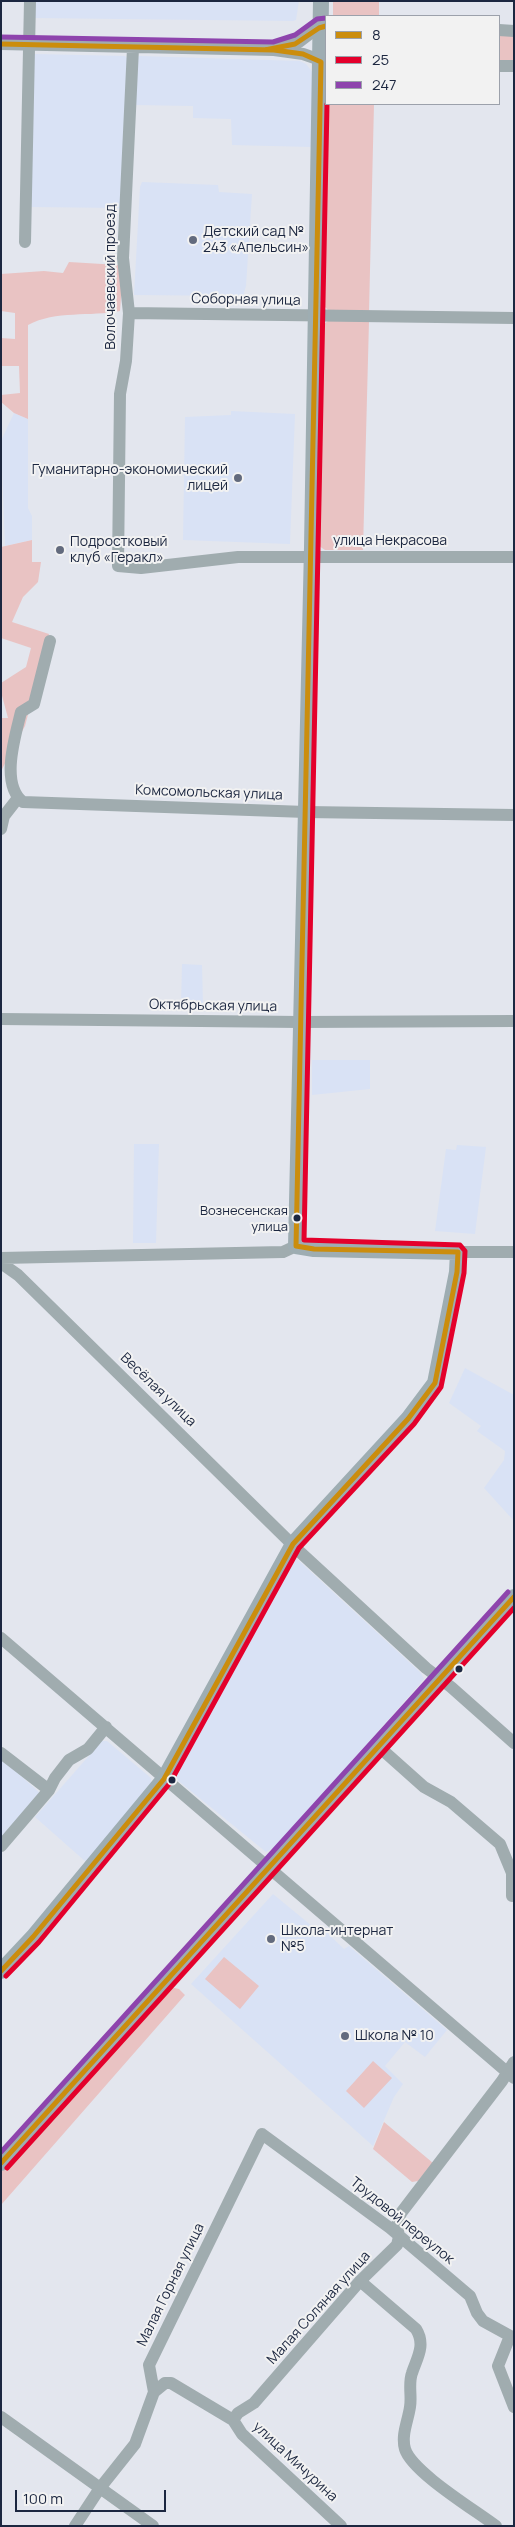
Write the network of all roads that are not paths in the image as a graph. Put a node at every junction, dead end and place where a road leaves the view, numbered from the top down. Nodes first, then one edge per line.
1 (30, 1) edge
2 (321, 1) edge
3 (323, 26) edge
4 (500, 30) edge
5 (514, 31) edge
6 (1, 44) edge
7 (30, 45) junction
8 (133, 48) junction
9 (274, 50) junction
10 (323, 62) edge
11 (500, 66) edge
12 (514, 66) edge
13 (25, 242) dead end
14 (129, 313) junction
15 (315, 316) junction
16 (514, 318) edge
17 (311, 556) junction
18 (514, 557) edge
19 (118, 566) joint
20 (50, 641) dead end
21 (20, 800) junction
22 (306, 812) junction
23 (514, 815) edge
24 (1, 829) edge
25 (1, 1019) edge
26 (514, 1021) edge
27 (300, 1022) junction
28 (296, 1246) junction
29 (458, 1252) junction
30 (514, 1252) edge
31 (1, 1258) edge
32 (1, 1263) edge
33 (293, 1544) junction
34 (511, 1605) edge
35 (1, 1638) edge
36 (439, 1678) junction
37 (106, 1727) junction
38 (514, 1743) edge
39 (378, 1746) junction
40 (1, 1753) edge
41 (164, 1779) junction
42 (49, 1790) junction
43 (1, 1846) edge
44 (270, 1868) junction
45 (512, 1896) dead end
46 (1, 1971) edge
47 (512, 2071) edge
48 (262, 2134) joint
49 (1, 2162) edge
50 (399, 2237) junction
51 (360, 2281) junction
52 (512, 2337) edge
53 (154, 2392) junction
54 (514, 2407) edge
55 (1, 2417) edge
56 (233, 2420) junction
57 (100, 2488) junction
58 (76, 2526) edge
59 (153, 2526) edge
60 (342, 2526) edge
61 (496, 2526) edge

1 - 7 street
2 - 3 main road
3 - 9 street
3 - 10 main road
4 - 5 street
6 - 7 street
7 - 8 street
7 - 13 street
8 - 9 street
8 - 14 street, Волочаевский проезд
9 - 10 street
10 - 15 main road
11 - 12 street
14 - 15 street, Соборная улица
14 - 19 street, Волочаевский проезд
15 - 16 street, Соборная улица
15 - 17 main road
17 - 18 street, улица Некрасова
17 - 19 street, улица Некрасова
17 - 22 main road
20 - 21 street
21 - 22 street, Комсомольская улица
21 - 24 street
22 - 23 street, Комсомольская улица
22 - 27 main road
25 - 27 street, Октябрьская улица
26 - 27 street, Октябрьская улица
27 - 28 main road
28 - 29 main road
28 - 31 street
29 - 30 street
29 - 33 main road
32 - 33 street, Весёлая улица
33 - 36 street, Весёлая улица
33 - 41 main road
34 - 36 main road
35 - 37 street
36 - 38 street, Весёлая улица
36 - 39 main road
37 - 41 street
37 - 42 street
39 - 44 main road
39 - 45 street
40 - 42 street
41 - 44 street
41 - 46 main road
42 - 43 street
44 - 47 street
44 - 49 main road
47 - 50 street, Малая Соляная улица
48 - 50 street, Трудовой переулок
48 - 53 street, Малая Горная улица
50 - 51 street, Малая Соляная улица
50 - 52 street, Трудовой переулок
51 - 56 street, Малая Соляная улица
51 - 61 street
52 - 54 street
53 - 56 street, улица Мичурина
53 - 57 street
55 - 57 street
56 - 60 street, улица Мичурина
57 - 58 street
57 - 59 street

